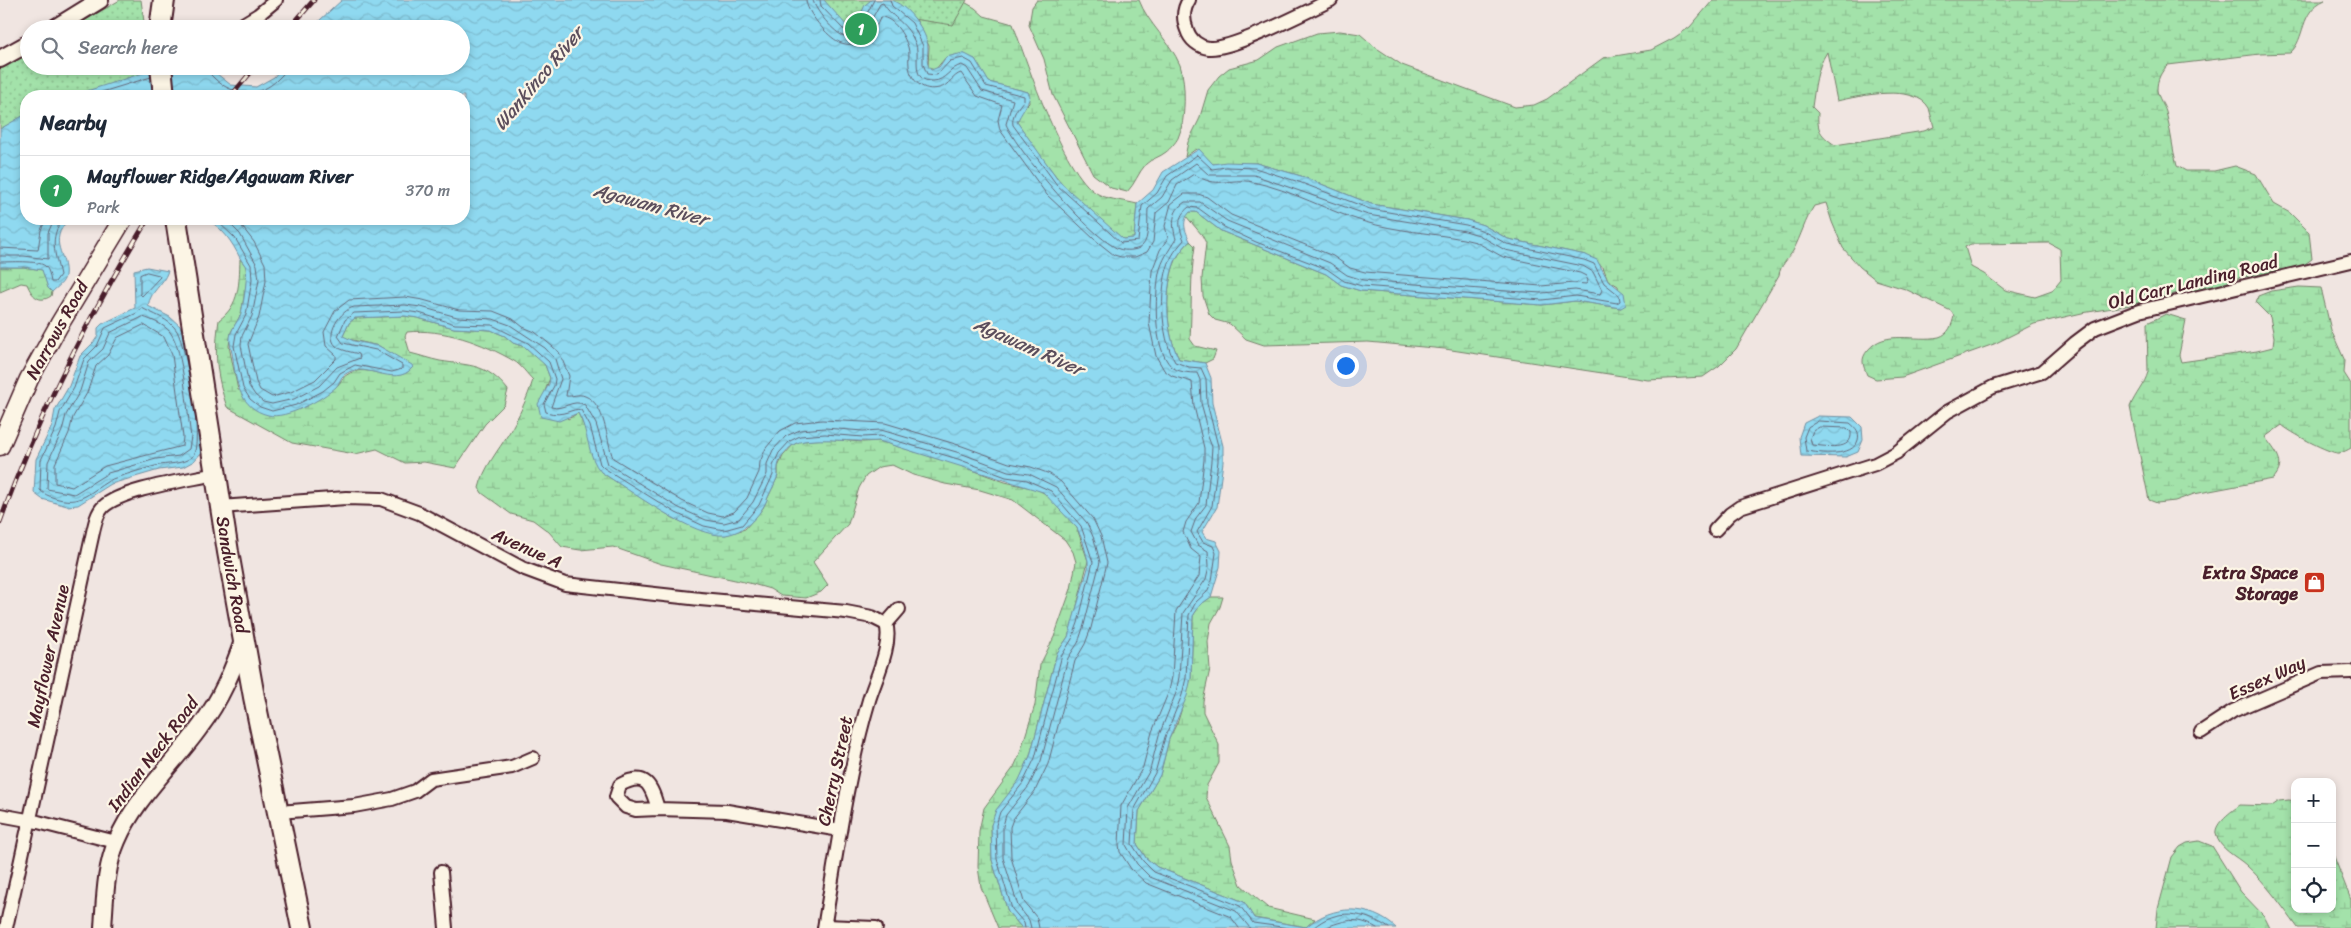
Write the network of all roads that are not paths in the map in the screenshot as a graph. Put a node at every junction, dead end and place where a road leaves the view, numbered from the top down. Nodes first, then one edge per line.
1 (100, 0) edge
2 (164, 0) edge
3 (276, 0) edge
4 (1189, 0) edge
5 (1332, 0) edge
6 (67, 20) edge
7 (161, 20) edge
8 (251, 20) edge
9 (20, 47) edge
10 (0, 59) edge
11 (162, 75) edge
12 (163, 90) edge
13 (119, 225) edge
14 (177, 225) edge
15 (2351, 262) edge
16 (0, 446) edge
17 (215, 474) junction
18 (220, 507) junction
19 (1715, 530) dead end
20 (900, 609) dead end
21 (886, 624) junction
22 (244, 638) junction
23 (2351, 672) edge
24 (2201, 732) dead end
25 (533, 758) dead end
26 (658, 808) dead end
27 (279, 812) junction
28 (0, 815) edge
29 (30, 820) junction
30 (840, 830) junction
31 (116, 842) junction
32 (441, 872) dead end
33 (825, 927) edge
34 (6, 928) edge
35 (103, 928) edge
36 (302, 928) edge
37 (446, 928) edge
38 (876, 928) edge

1 - 6 street
2 - 7 main road
3 - 8 street
4 - 5 street
9 - 10 street
11 - 12 main road
13 - 16 main road, Narrows Road
14 - 17 main road, Sandwich Road
15 - 19 street, Old Carr Landing Road
17 - 18 main road, Sandwich Road
17 - 29 street, Mayflower Avenue
18 - 21 street, Avenue A
18 - 22 main road, Sandwich Road
20 - 21 street
21 - 30 street, Cherry Street
22 - 27 main road, Sandwich Road
22 - 31 street, Indian Neck Road
23 - 24 street, Essex Way
25 - 27 street
26 - 30 street
27 - 36 main road, Sandwich Road
28 - 29 street
29 - 31 street
29 - 34 street, Mayflower Avenue
30 - 33 street, Cherry Street
31 - 35 street, Indian Neck Road
32 - 37 street
33 - 38 street

